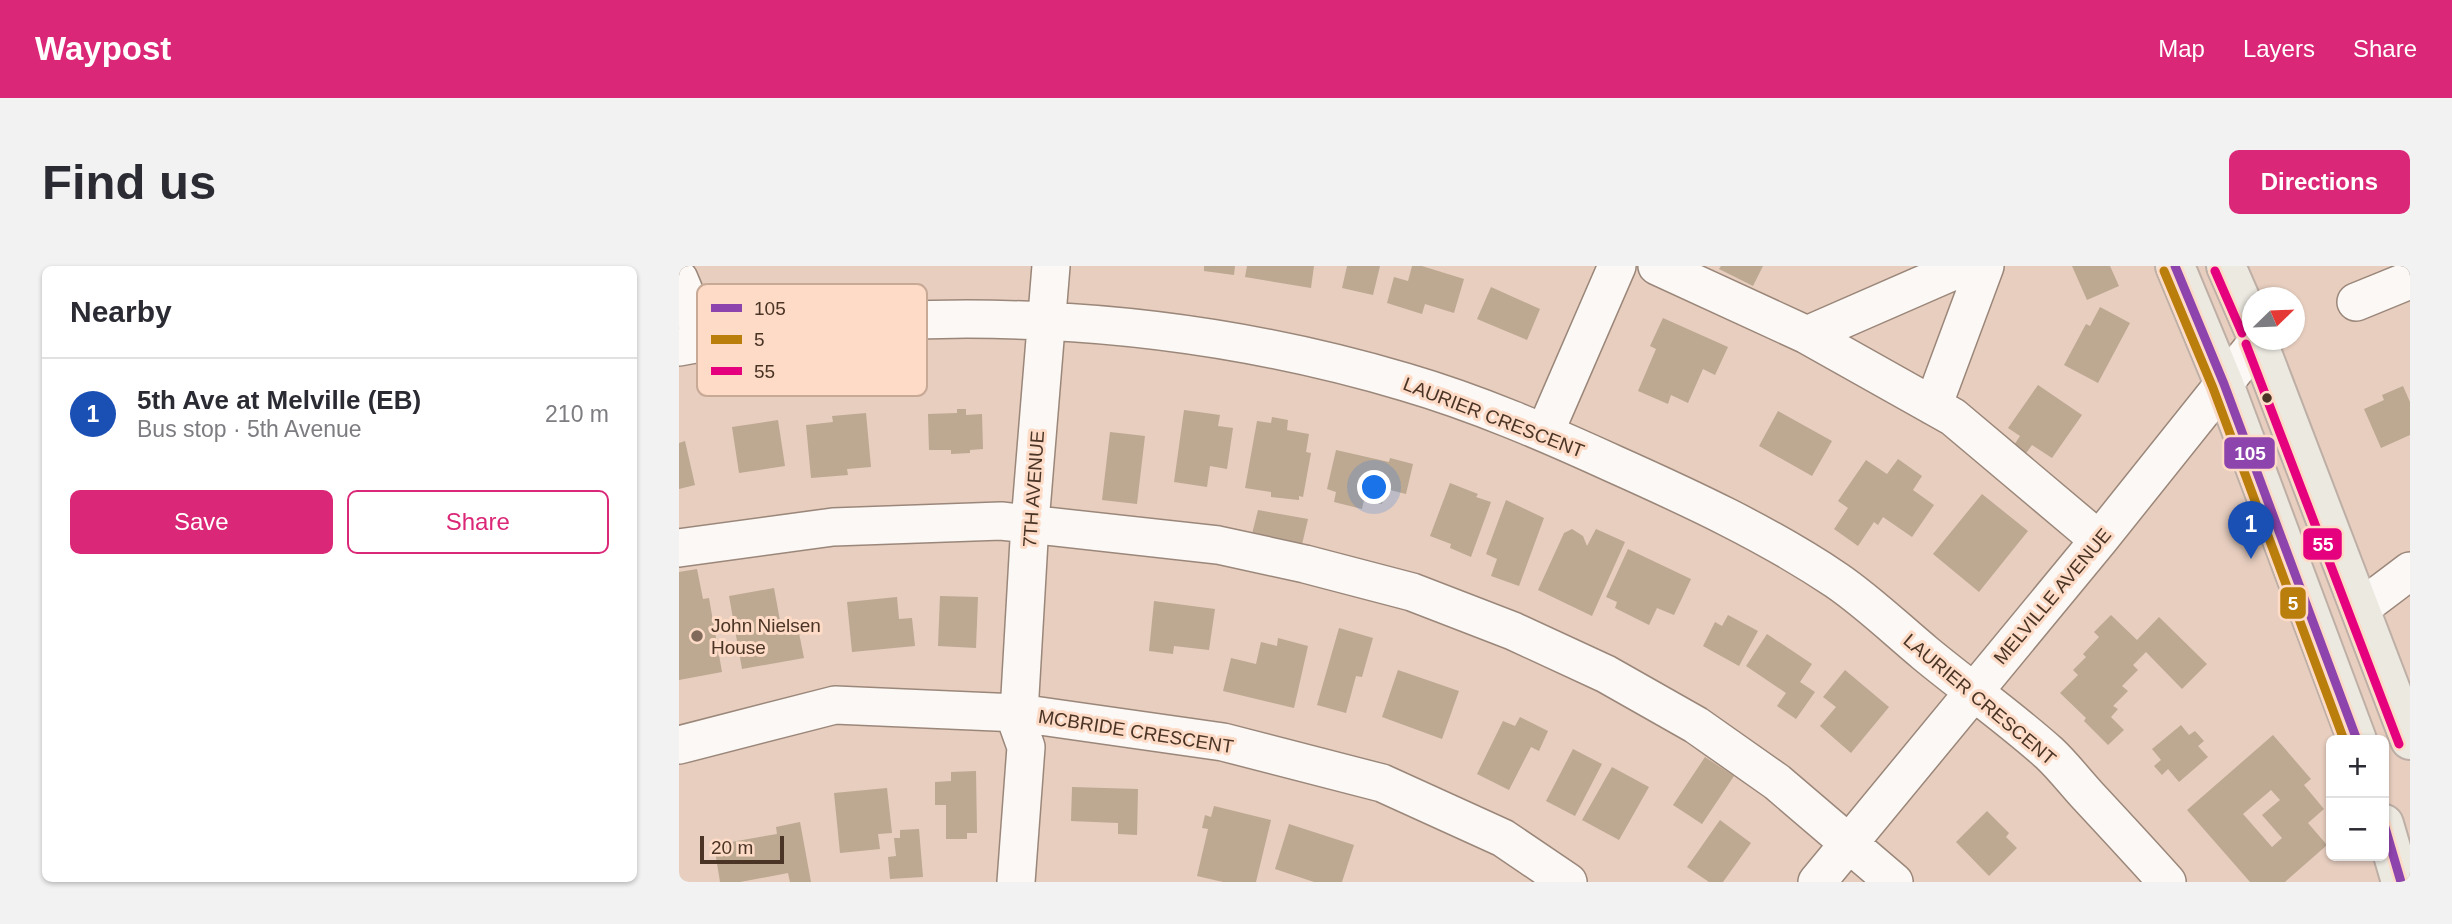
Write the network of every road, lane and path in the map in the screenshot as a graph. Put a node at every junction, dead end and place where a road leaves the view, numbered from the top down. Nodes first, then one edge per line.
1 (1051, 266) edge
2 (1617, 266) edge
3 (1657, 266) edge
4 (1965, 266) edge
5 (1985, 266) edge
6 (2175, 266) edge
7 (2226, 266) edge
8 (679, 279) edge
9 (2410, 279) edge
10 (2356, 302) dead end
11 (2242, 303) edge
12 (927, 320) edge
13 (1047, 322) junction
14 (1807, 335) junction
15 (692, 345) edge
16 (2247, 350) edge
17 (2261, 350) edge
18 (2224, 384) junction
19 (1933, 406) junction
20 (1545, 432) junction
21 (1030, 523) junction
22 (2099, 540) junction
23 (679, 548) edge
24 (2410, 571) edge
25 (2361, 608) junction
26 (1973, 693) junction
27 (1019, 713) junction
28 (2355, 735) edge
29 (2410, 740) edge
30 (679, 745) edge
31 (2389, 841) edge
32 (1849, 843) junction
33 (1016, 882) edge
34 (1568, 882) edge
35 (1817, 882) edge
36 (1894, 882) edge
37 (2167, 882) edge
38 (2401, 882) edge

1 - 13 street, 7TH AVENUE
2 - 20 street
3 - 14 street
4 - 14 street
5 - 19 street
6 - 18 main road
7 - 11 main road
8 - 15 street
9 - 10 street
12 - 13 street, LAURIER CRESCENT
13 - 20 street, LAURIER CRESCENT
13 - 21 street, 7TH AVENUE
14 - 19 street
16 - 18 street, MELVILLE AVENUE
17 - 25 main road
18 - 22 street, MELVILLE AVENUE
18 - 28 main road
19 - 22 street
20 - 26 street, LAURIER CRESCENT
21 - 23 street
21 - 27 street, 7TH AVENUE
21 - 32 street
22 - 26 street, MELVILLE AVENUE
24 - 25 street
25 - 29 main road
26 - 32 street, MELVILLE AVENUE
26 - 37 street, LAURIER CRESCENT
27 - 30 street, MCBRIDE CRESCENT
27 - 33 street, 7TH AVENUE
27 - 34 street, MCBRIDE CRESCENT
31 - 38 main road
32 - 35 street, MELVILLE AVENUE
32 - 36 street

